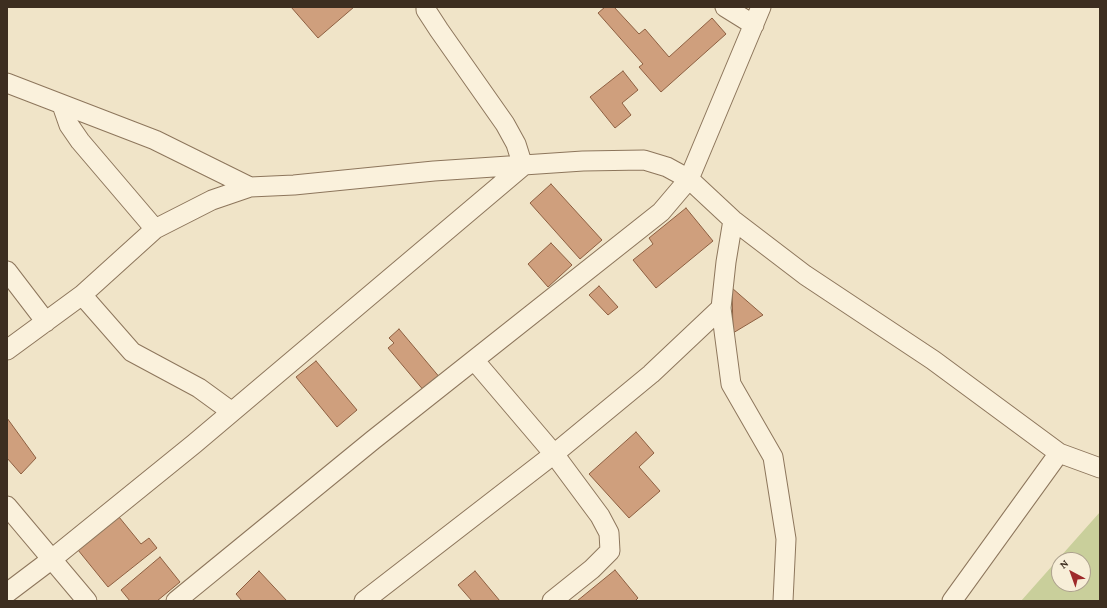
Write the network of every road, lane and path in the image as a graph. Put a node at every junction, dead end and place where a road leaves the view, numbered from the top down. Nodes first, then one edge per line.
1 (426, 7) edge
2 (725, 7) edge
3 (761, 7) edge
4 (754, 25) junction
5 (7, 83) edge
6 (62, 105) junction
7 (523, 166) junction
8 (689, 178) junction
9 (250, 187) junction
10 (733, 220) junction
11 (155, 230) junction
12 (7, 271) edge
13 (82, 295) junction
14 (721, 308) junction
15 (46, 322) junction
16 (7, 350) edge
17 (474, 360) junction
18 (232, 412) junction
19 (1059, 453) junction
20 (554, 454) junction
21 (1100, 468) edge
22 (7, 506) edge
23 (52, 559) junction
24 (7, 593) edge
25 (87, 601) edge
26 (176, 601) edge
27 (364, 601) edge
28 (552, 601) edge
29 (783, 601) edge
30 (952, 601) edge

1 - 7 street
2 - 4 street
3 - 4 street
4 - 8 street
5 - 6 street
6 - 9 street
6 - 11 street
7 - 8 street
7 - 9 street
7 - 18 street
8 - 10 street
8 - 17 street
9 - 11 street
10 - 14 street
10 - 19 street
11 - 13 street
12 - 15 street
13 - 15 street
13 - 18 street
14 - 20 street
14 - 29 street
15 - 16 street
17 - 20 street
17 - 26 street
18 - 23 street
19 - 21 street
19 - 30 street
20 - 27 street
20 - 28 street
22 - 23 street
23 - 24 street
23 - 25 street

